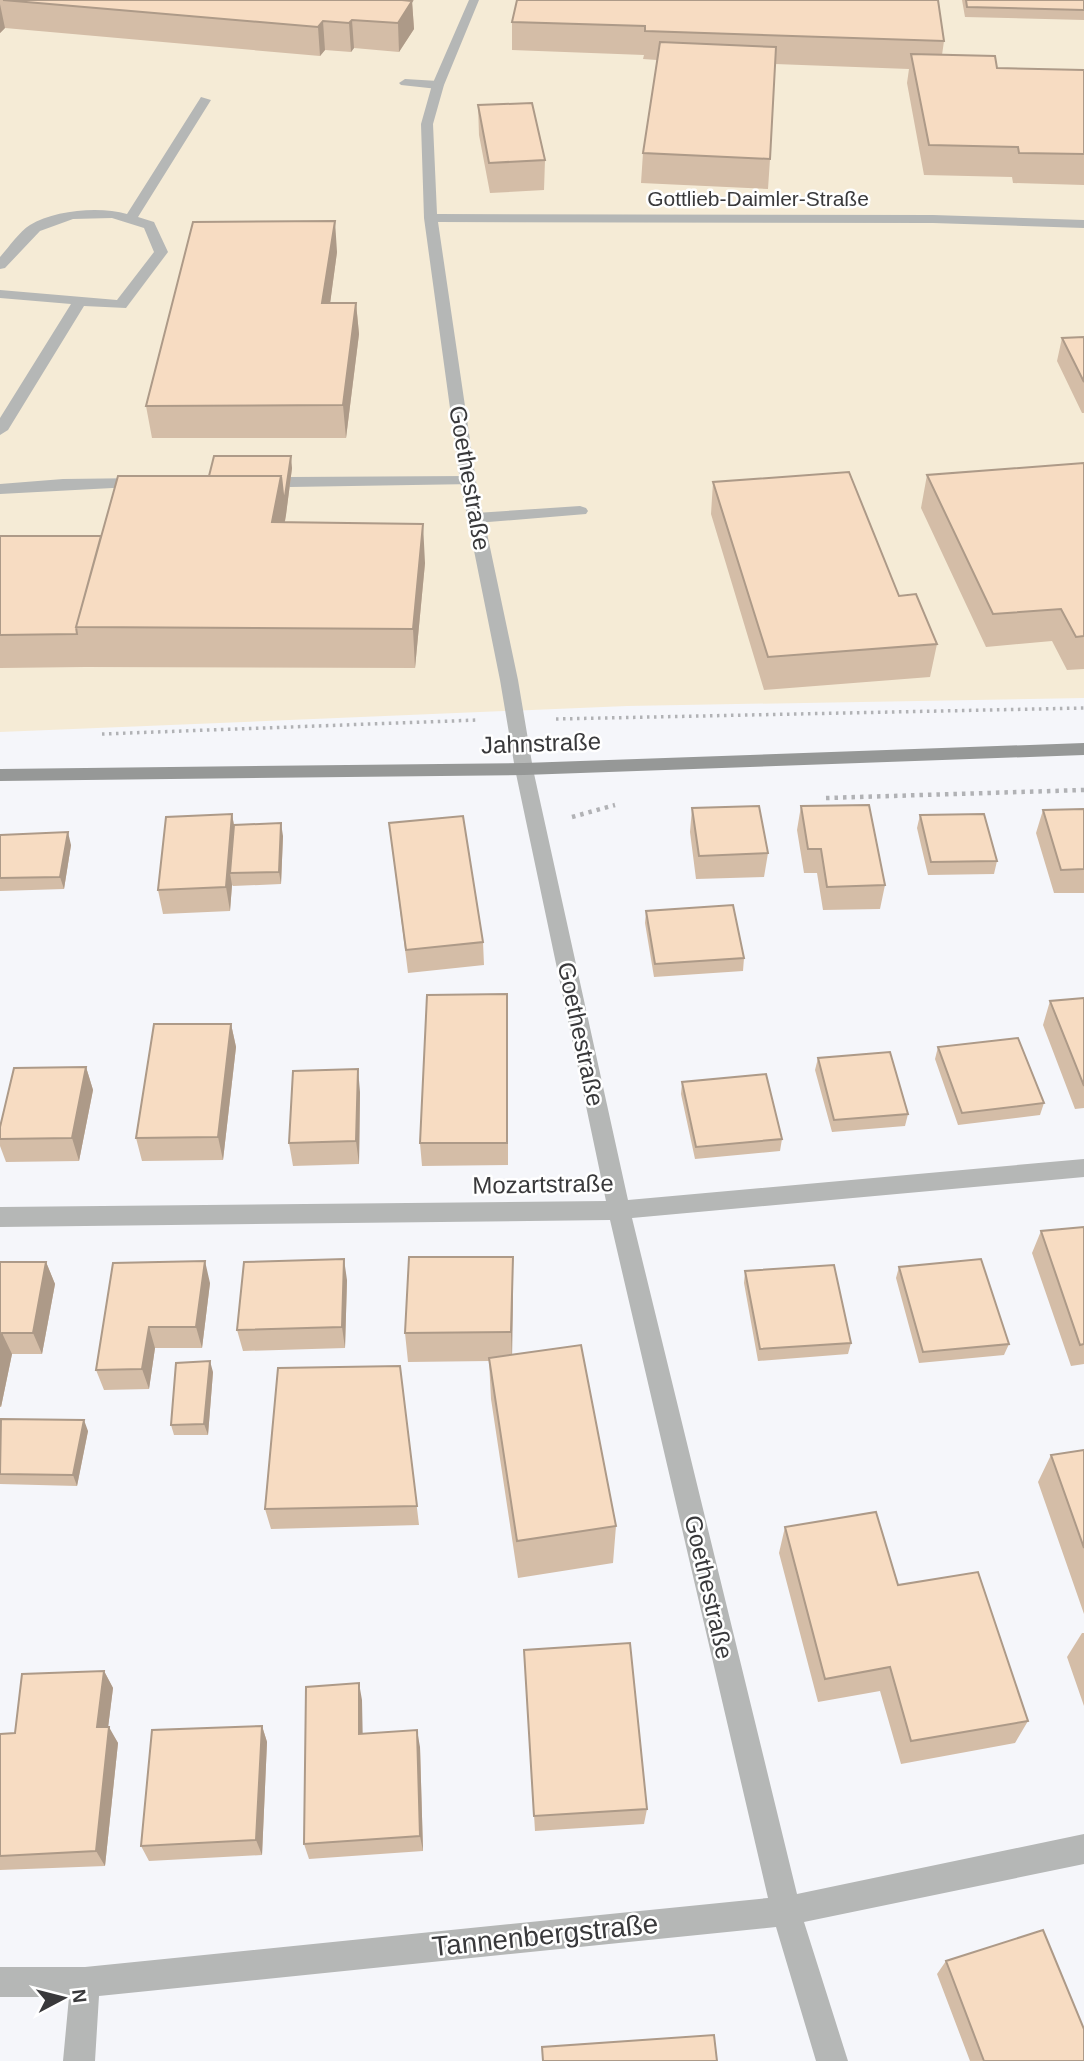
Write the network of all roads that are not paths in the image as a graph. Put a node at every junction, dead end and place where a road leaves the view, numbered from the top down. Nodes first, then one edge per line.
1 (474, 0) edge
2 (405, 83) dead end
3 (438, 85) junction
4 (205, 100) dead end
5 (431, 218) junction
6 (130, 219) junction
7 (1084, 224) edge
8 (0, 265) edge
9 (0, 294) edge
10 (80, 301) junction
11 (0, 430) edge
12 (468, 481) junction
13 (290, 482) edge
14 (159, 483) edge
15 (0, 489) edge
16 (580, 511) dead end
17 (476, 518) junction
18 (1084, 748) edge
19 (524, 769) junction
20 (0, 775) edge
21 (1084, 1168) edge
22 (619, 1210) junction
23 (0, 1217) edge
24 (1084, 1849) edge
25 (786, 1911) junction
26 (0, 1982) edge
27 (85, 1982) junction
28 (79, 2061) edge
29 (832, 2061) edge

1 - 3 street, Goethestraße
2 - 3 street
3 - 5 street, Goethestraße
4 - 6 street
5 - 7 street, Gottlieb-Daimler-Straße
5 - 12 street, Goethestraße
6 - 8 street
6 - 10 street
9 - 10 street
10 - 11 street
12 - 13 street
12 - 17 street, Goethestraße
14 - 15 street
16 - 17 street
17 - 19 street, Goethestraße
18 - 19 main road, Jahnstraße
19 - 20 main road, Jahnstraße
19 - 22 street, Goethestraße
21 - 22 street, Mozartstraße
22 - 23 street, Mozartstraße
22 - 25 street, Goethestraße
24 - 25 street, Tannenbergstraße
25 - 27 street, Tannenbergstraße
25 - 29 street, Goethestraße
26 - 27 street, Tannenbergstraße
27 - 28 street

